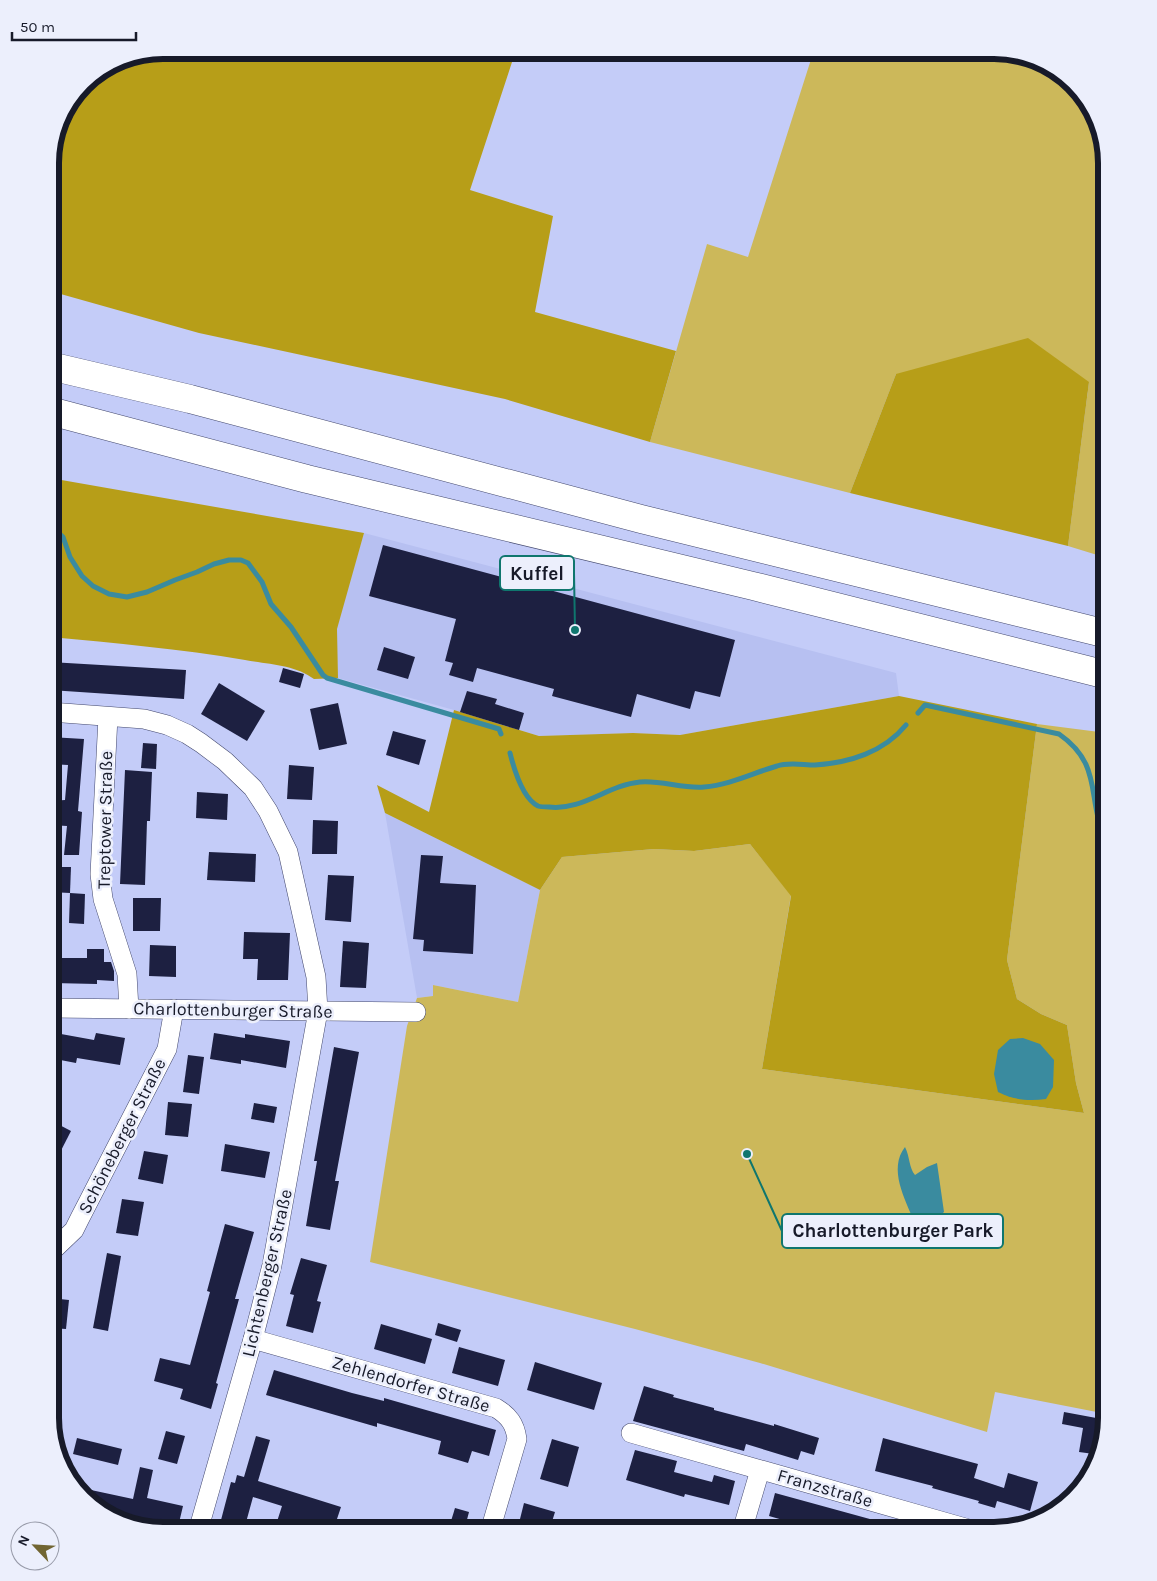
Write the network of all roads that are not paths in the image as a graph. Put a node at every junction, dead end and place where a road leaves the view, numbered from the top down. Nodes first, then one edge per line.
1 (59, 353) edge
2 (59, 368) edge
3 (190, 399) junction
4 (59, 414) edge
5 (1098, 632) edge
6 (1098, 673) edge
7 (59, 713) edge
8 (108, 717) junction
9 (59, 1008) edge
10 (129, 1009) junction
11 (174, 1009) junction
12 (318, 1011) junction
13 (416, 1012) dead end
14 (59, 1246) edge
15 (253, 1339) junction
16 (631, 1433) dead end
17 (760, 1470) junction
18 (201, 1522) edge
19 (493, 1522) edge
20 (745, 1522) edge
21 (944, 1522) edge

1 - 3 highway
2 - 3 highway
3 - 5 highway
4 - 6 highway
7 - 8 street, Lichtenberger Straße
8 - 10 street, Treptower Straße
8 - 12 street, Lichtenberger Straße
9 - 10 street, Charlottenburger Straße
10 - 11 street, Charlottenburger Straße
11 - 12 street, Charlottenburger Straße
11 - 14 street, Schöneberger Straße
12 - 13 street, Charlottenburger Straße
12 - 15 street, Lichtenberger Straße
15 - 18 street, Lichtenberger Straße
15 - 19 street, Zehlendorfer Straße
16 - 17 street, Franzstraße
17 - 20 street, Franzstraße
17 - 21 street, Franzstraße

